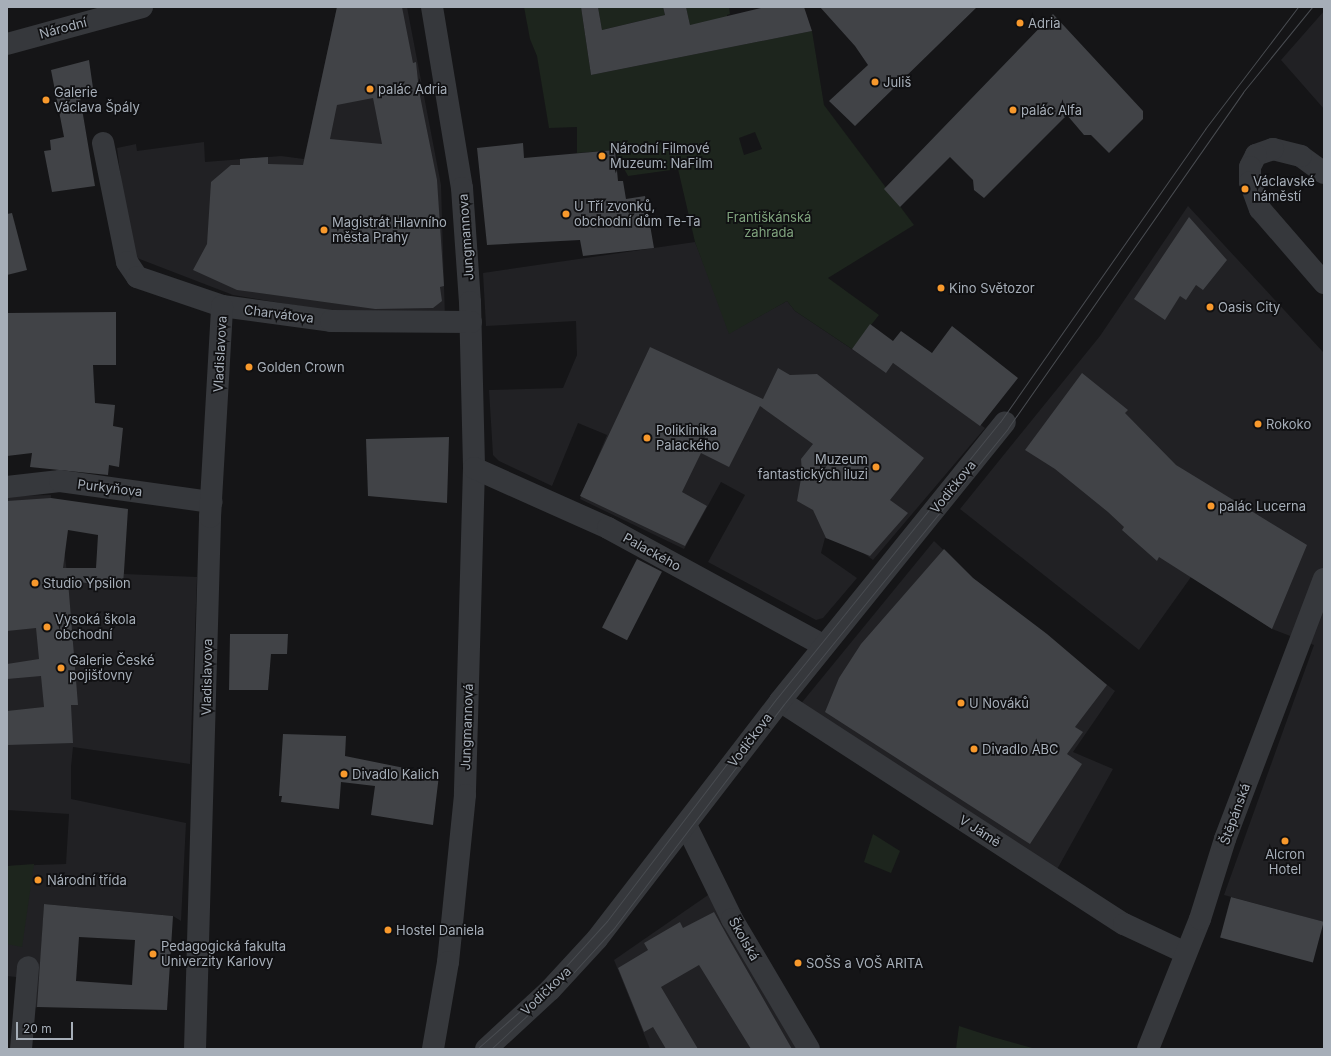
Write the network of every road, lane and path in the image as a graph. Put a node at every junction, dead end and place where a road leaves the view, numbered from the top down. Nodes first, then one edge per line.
1 (142, 7) edge
2 (432, 7) edge
3 (7, 44) edge
4 (103, 142) dead end
5 (1324, 173) edge
6 (1324, 283) edge
7 (222, 306) junction
8 (471, 322) junction
9 (1006, 422) dead end
10 (474, 468) junction
11 (7, 487) edge
12 (212, 502) junction
13 (1324, 579) edge
14 (824, 646) junction
15 (780, 701) junction
16 (686, 825) junction
17 (1186, 953) junction
18 (28, 967) dead end
19 (21, 1049) edge
20 (195, 1049) edge
21 (433, 1049) edge
22 (486, 1049) edge
23 (809, 1049) edge
24 (1148, 1049) edge

1 - 3 street, Národní
2 - 8 street, Jungmannova
4 - 7 street, Charvátova
5 - 6 street
7 - 8 street, Charvátova
7 - 12 street, Vladislavova
8 - 10 street, Jungmannova
9 - 14 street, Vodičkova
10 - 14 street, Palackého
10 - 21 street, Jungmannová
11 - 12 street, Purkyňova
12 - 20 street, Vladislavova
13 - 17 street, Štěpánská
14 - 15 street, Vodičkova
15 - 16 street, Vodičkova
15 - 17 street, V Jámě
16 - 22 street, Vodičkova
16 - 23 street, Školská
17 - 24 street, Štěpánská
18 - 19 street

